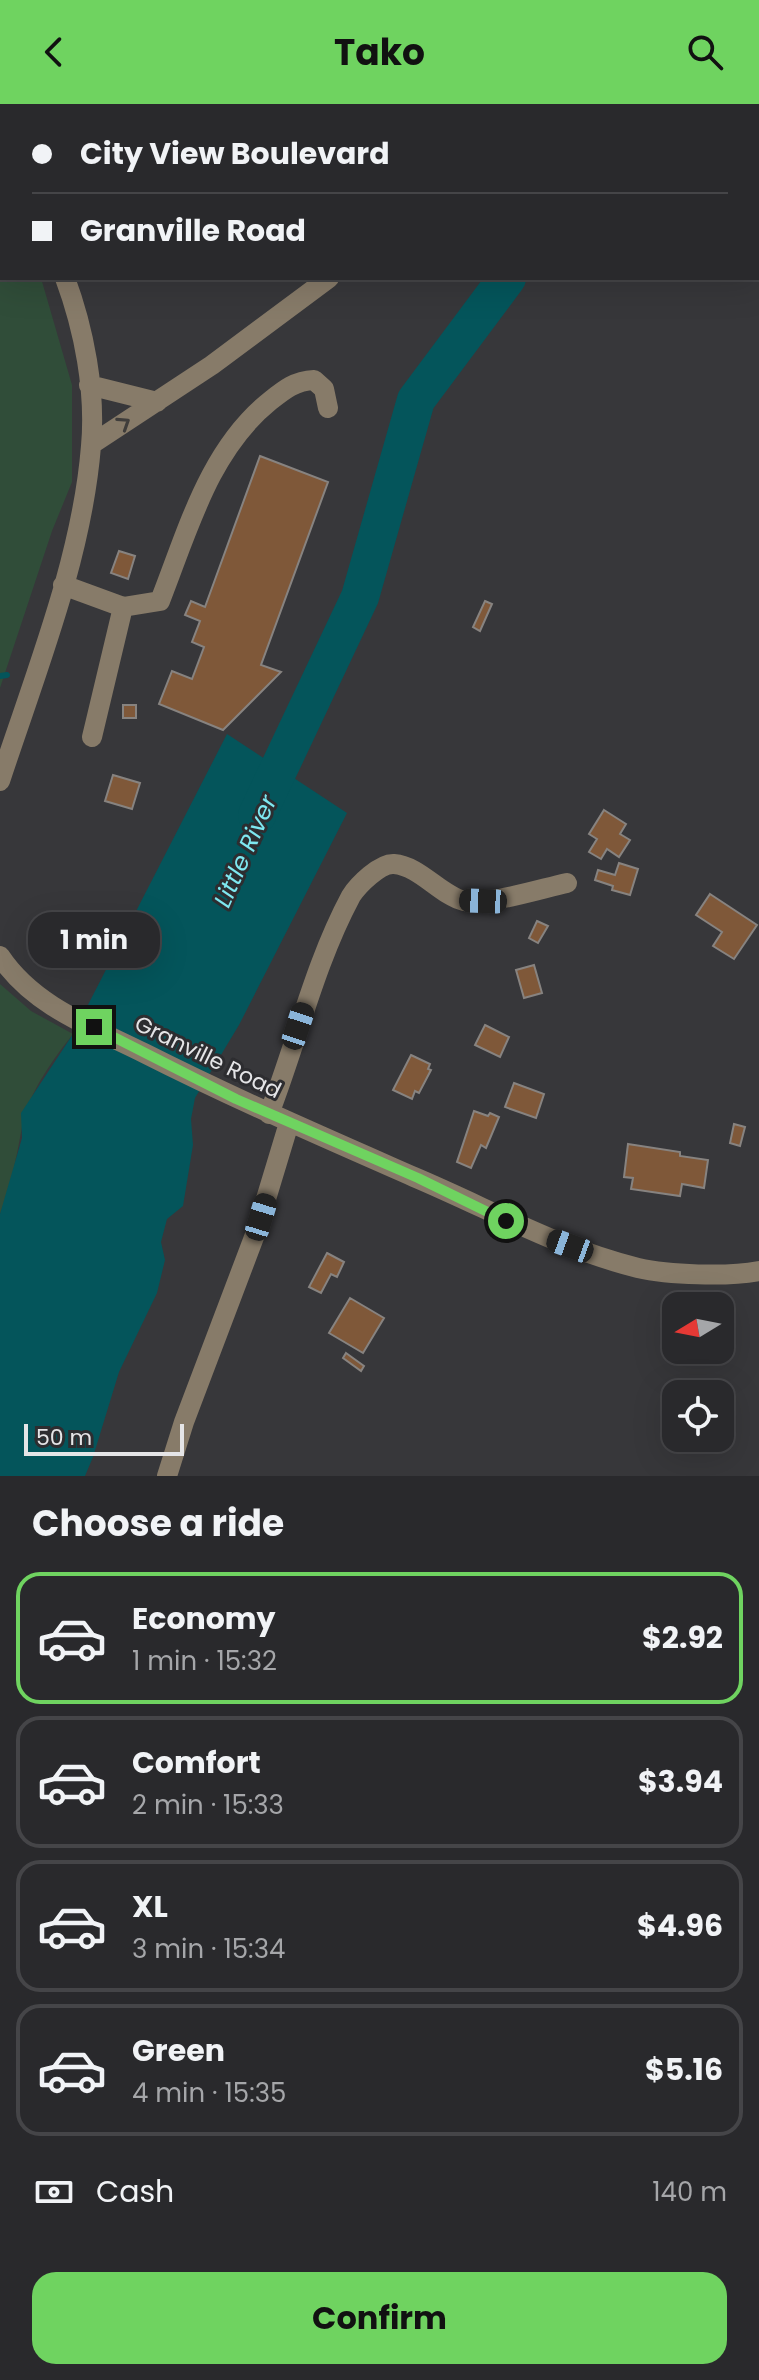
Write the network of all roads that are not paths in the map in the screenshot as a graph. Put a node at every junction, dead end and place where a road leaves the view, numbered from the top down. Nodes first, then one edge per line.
1 (66, 280) edge
2 (326, 280) edge
3 (89, 385) junction
4 (157, 402) junction
5 (328, 408) dead end
6 (92, 444) junction
7 (63, 585) junction
8 (123, 607) junction
9 (92, 737) dead end
10 (0, 781) edge
11 (567, 883) dead end
12 (3, 968) edge
13 (269, 1114) junction
14 (289, 1123) junction
15 (759, 1271) edge
16 (167, 1476) edge

1 - 3 street
2 - 4 street
3 - 4 street
3 - 6 street
6 -> 4 street
5 - 8 street
6 - 7 street
7 - 8 street
7 - 10 street
8 - 9 street
11 - 13 street
12 - 13 street, Granville Road
13 - 14 street, Granville Road
14 - 15 street
14 - 16 street, Granville Road

